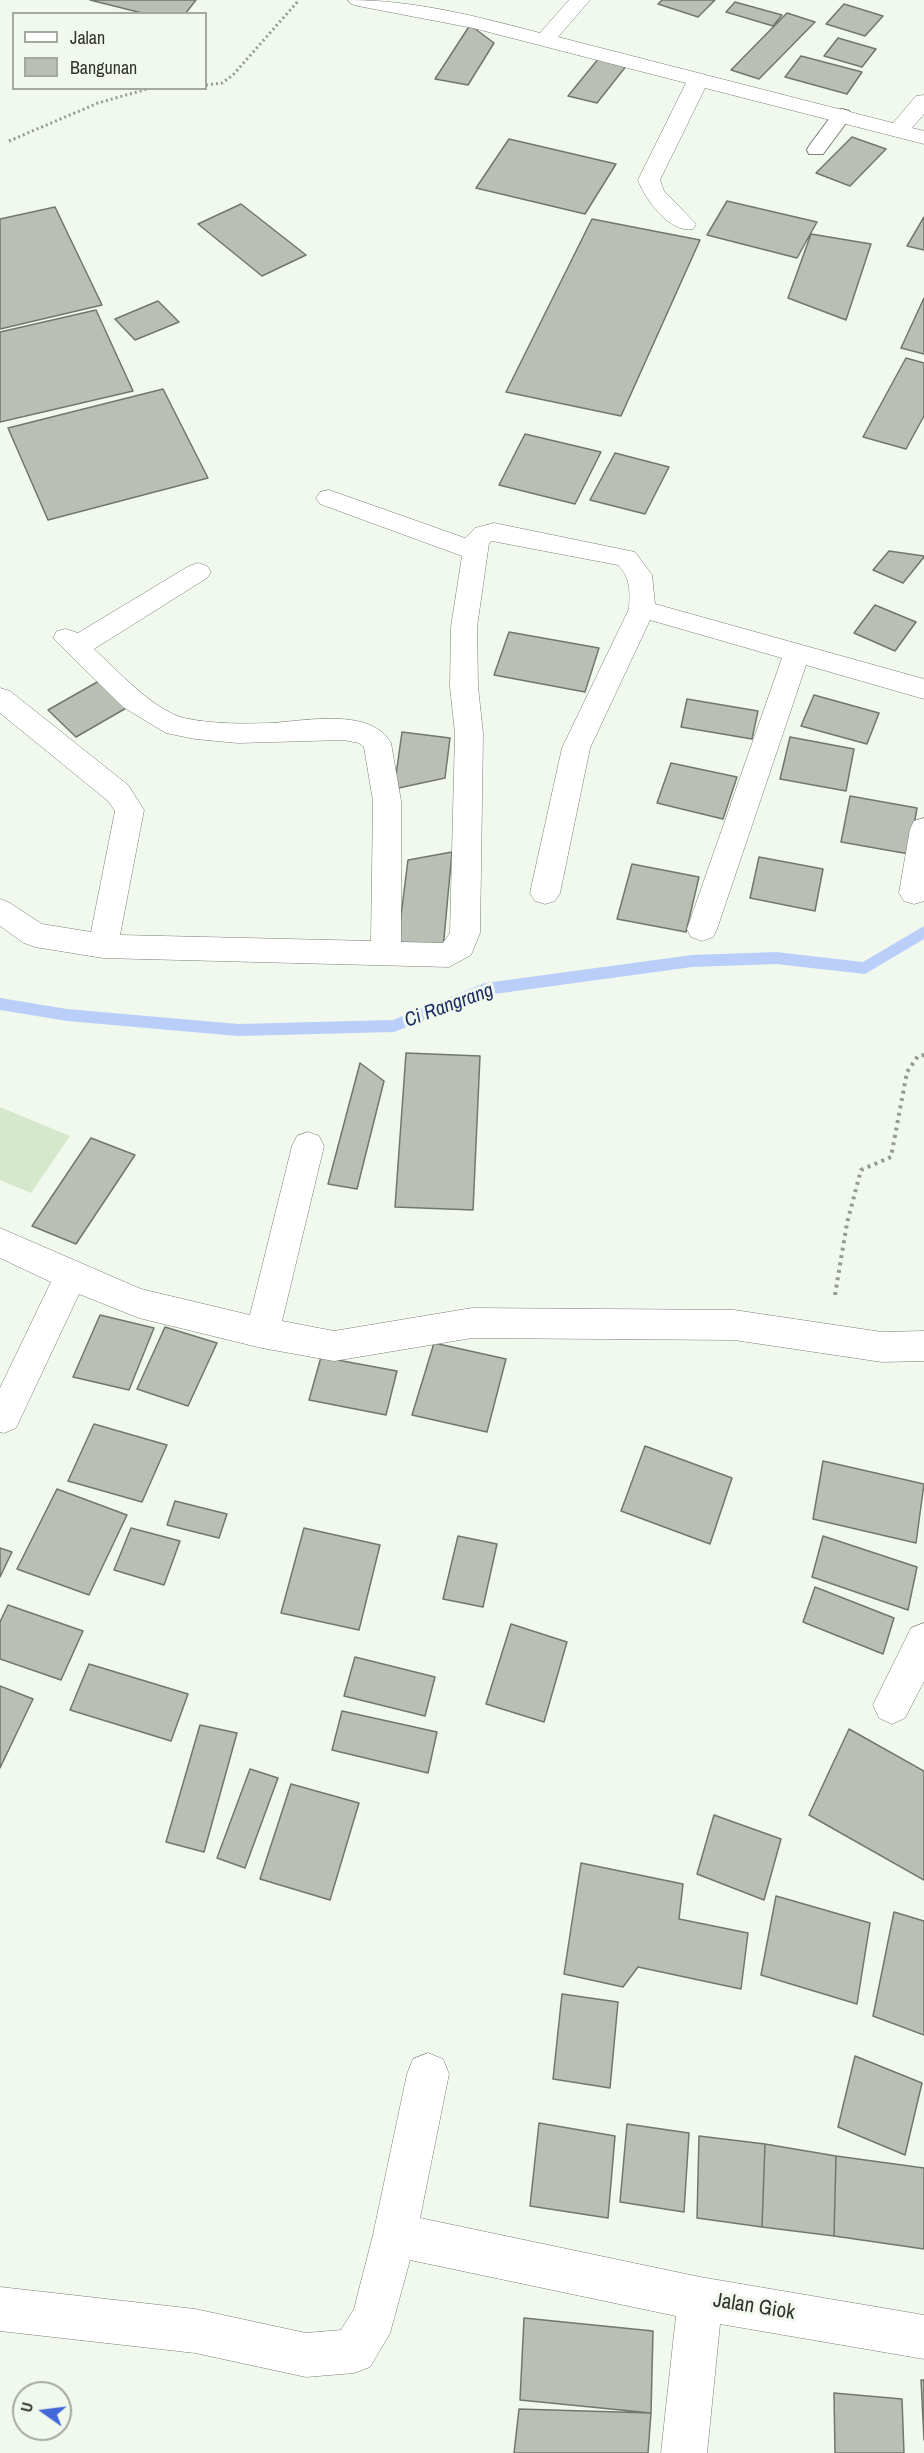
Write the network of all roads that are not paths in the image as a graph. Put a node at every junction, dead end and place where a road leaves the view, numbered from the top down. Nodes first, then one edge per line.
1 (358, 0) edge
2 (580, 0) edge
3 (544, 41) junction
4 (699, 79) junction
5 (924, 101) edge
6 (842, 115) junction
7 (898, 131) junction
8 (924, 138) edge
9 (816, 150) dead end
10 (685, 224) dead end
11 (329, 498) dead end
12 (475, 551) junction
13 (198, 572) dead end
14 (642, 609) junction
15 (797, 653) junction
16 (924, 689) edge
17 (0, 698) edge
18 (924, 829) edge
19 (914, 892) dead end
20 (545, 893) dead end
21 (0, 911) edge
22 (702, 929) dead end
23 (103, 946) junction
24 (386, 954) junction
25 (308, 1146) dead end
26 (0, 1242) edge
27 (71, 1276) junction
28 (262, 1333) junction
29 (924, 1346) edge
30 (4, 1417) dead end
31 (924, 1641) edge
32 (892, 1705) dead end
33 (428, 2074) dead end
34 (395, 2235) junction
35 (700, 2299) junction
36 (0, 2309) edge
37 (924, 2337) edge
38 (684, 2453) edge

1 - 3 street
2 - 3 street
3 - 4 street
4 - 6 street
4 - 10 street
5 - 7 street
6 - 7 street
6 - 9 lane
7 - 8 street
11 - 12 street
12 - 14 street
12 - 24 street
13 - 24 street
14 - 15 street
14 - 20 street
15 - 16 street
15 - 22 street
17 - 23 street
18 - 19 street
21 - 23 street
23 - 24 street
25 - 28 street
26 - 27 street
27 - 28 street
27 - 30 street
28 - 29 street
31 - 32 street
33 - 34 street
34 - 35 street
34 - 36 street
35 - 37 street, Jalan Giok
35 - 38 street, Jalan Giok

